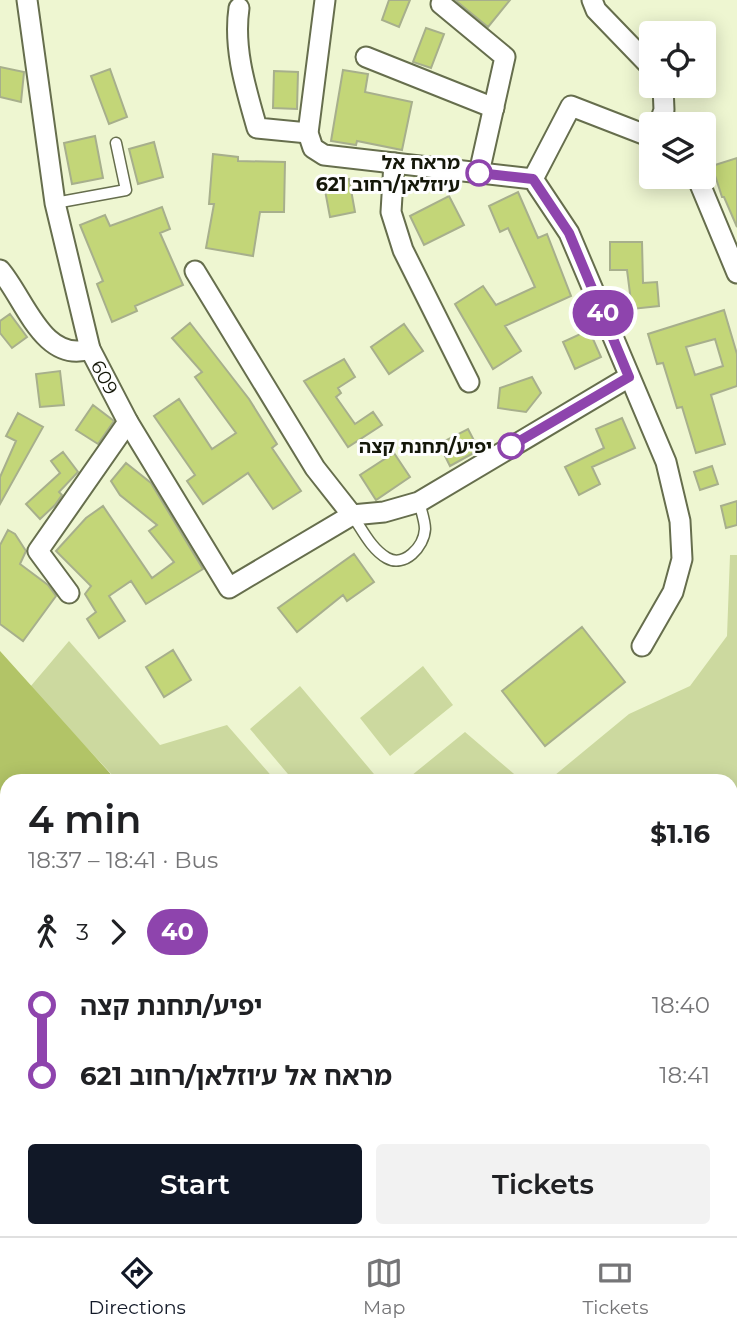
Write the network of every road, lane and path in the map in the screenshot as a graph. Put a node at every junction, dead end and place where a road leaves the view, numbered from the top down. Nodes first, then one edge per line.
1 (27, 0) edge
2 (325, 0) edge
3 (592, 0) edge
4 (441, 4) dead end
5 (239, 8) dead end
6 (639, 54) edge
7 (366, 57) dead end
8 (494, 108) junction
9 (639, 132) edge
10 (308, 133) junction
11 (116, 143) dead end
12 (394, 163) junction
13 (479, 173) junction
14 (533, 179) junction
15 (702, 189) edge
16 (55, 203) junction
17 (0, 270) edge
18 (195, 271) dead end
19 (737, 273) edge
20 (90, 349) junction
21 (629, 377) junction
22 (469, 382) dead end
23 (128, 422) junction
24 (419, 502) junction
25 (352, 515) junction
26 (69, 593) dead end
27 (642, 646) dead end

1 - 16 street, 609
2 - 10 street
3 - 6 street
4 - 8 street
5 - 10 street
7 - 8 street
8 - 13 street
9 - 14 street
10 - 12 street
11 - 16 lane
12 - 13 street
12 - 22 street
13 - 14 street
14 - 21 street
15 - 19 street
16 - 20 street, 609
17 - 20 street
18 - 25 street
20 - 23 street, 609
21 - 24 street
21 - 27 street
23 - 25 street, 609
23 - 26 street
24 - 25 street
24 - 25 lane

